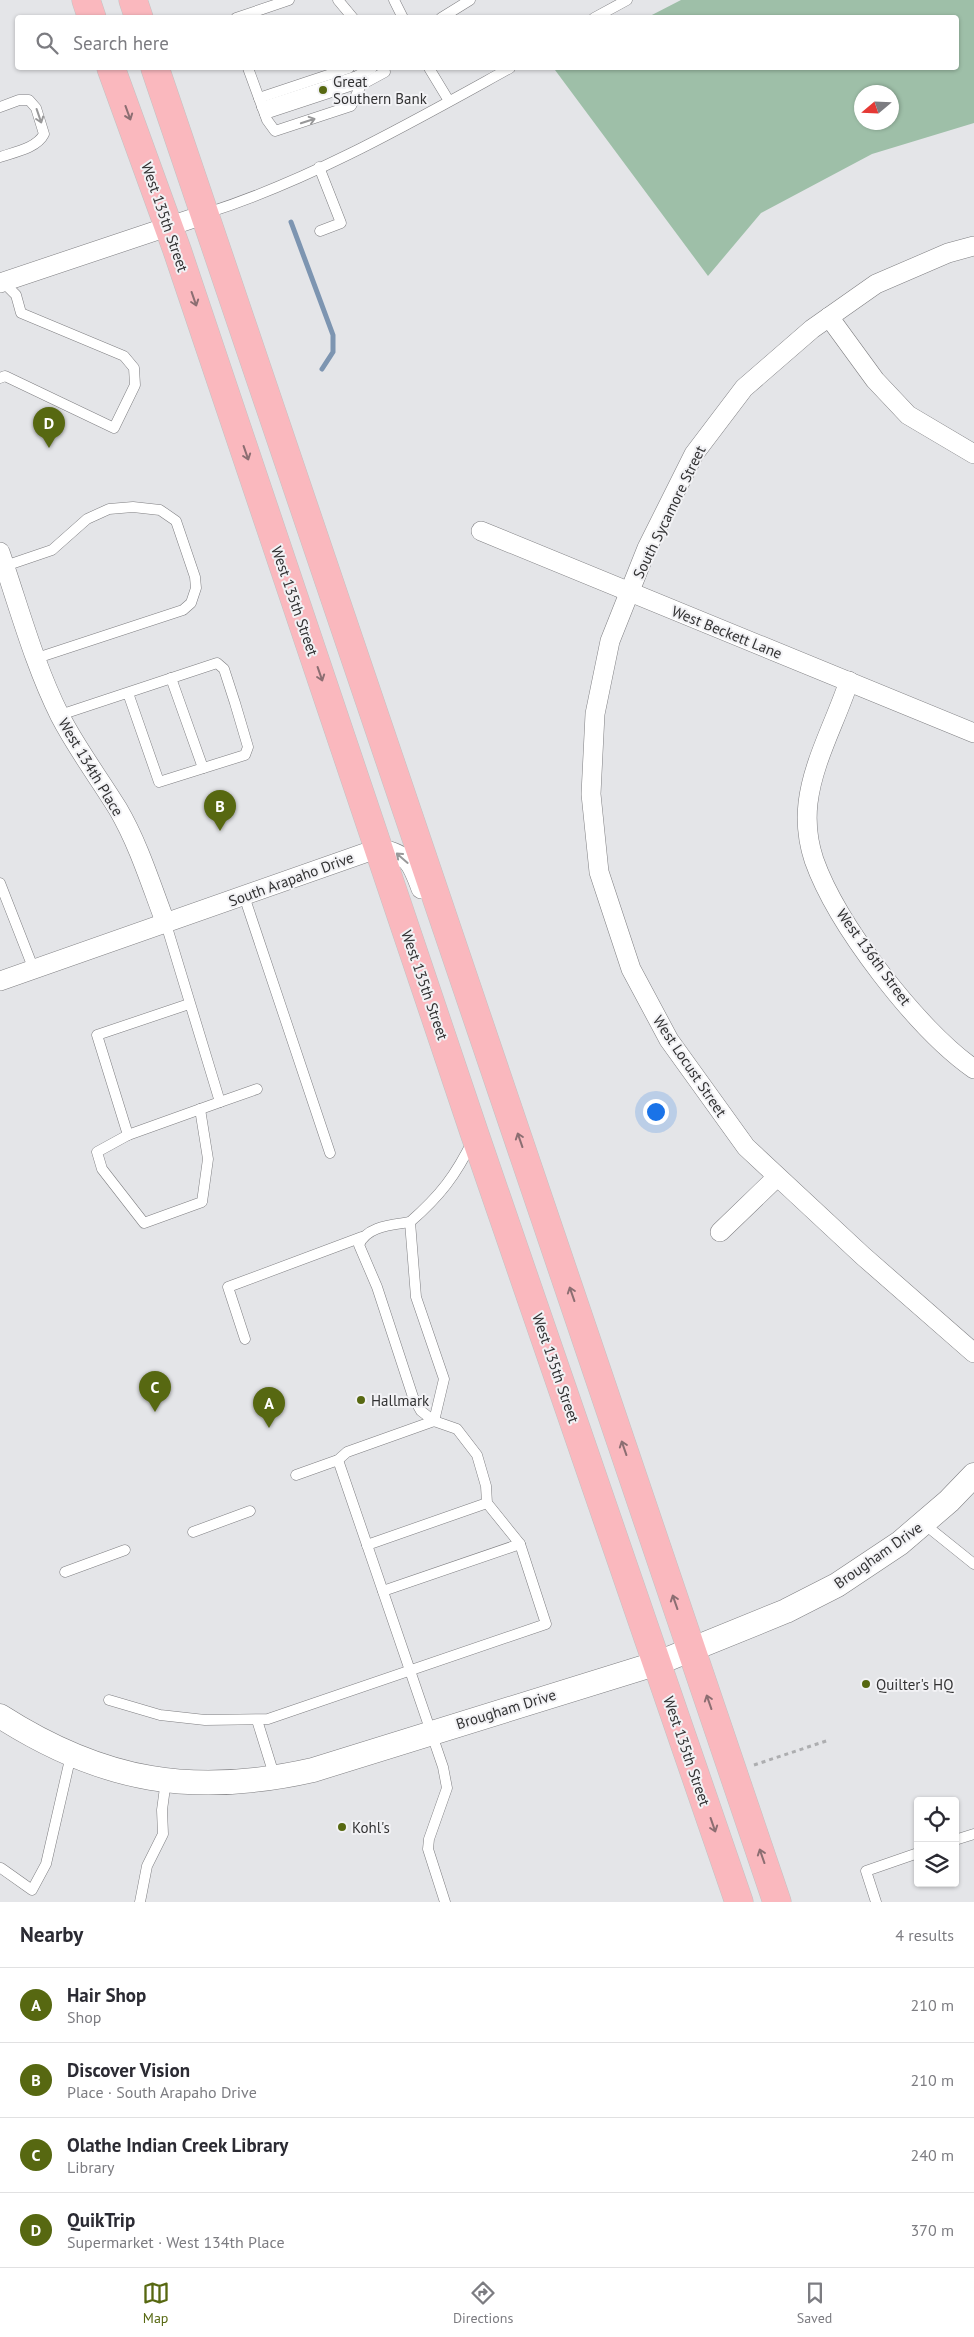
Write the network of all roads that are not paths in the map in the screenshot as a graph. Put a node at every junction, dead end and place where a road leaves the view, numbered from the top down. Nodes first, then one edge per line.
1 (86, 0) edge
2 (133, 0) edge
3 (289, 0) edge
4 (338, 0) edge
5 (394, 0) edge
6 (470, 0) edge
7 (627, 0) edge
8 (91, 15) edge
9 (138, 15) edge
10 (245, 15) edge
11 (350, 15) edge
12 (402, 15) edge
13 (446, 15) edge
14 (600, 15) edge
15 (112, 70) edge
16 (156, 70) edge
17 (249, 70) edge
18 (345, 70) edge
19 (368, 70) edge
20 (384, 70) edge
21 (430, 70) edge
22 (506, 70) edge
23 (361, 86) junction
24 (449, 101) junction
25 (0, 107) edge
26 (263, 110) junction
27 (0, 157) edge
28 (320, 168) junction
29 (203, 215) junction
30 (169, 226) junction
31 (320, 232) dead end
32 (974, 246) edge
33 (2, 282) edge
34 (830, 317) junction
35 (0, 378) edge
36 (974, 454) edge
37 (481, 531) dead end
38 (2, 559) edge
39 (630, 592) junction
40 (37, 658) junction
41 (172, 678) junction
42 (849, 681) junction
43 (128, 693) junction
44 (60, 715) junction
45 (974, 732) edge
46 (202, 768) junction
47 (379, 848) junction
48 (0, 882) edge
49 (244, 896) junction
50 (166, 924) junction
51 (34, 970) junction
52 (0, 981) edge
53 (189, 1004) junction
54 (481, 1026) junction
55 (974, 1069) edge
56 (257, 1089) dead end
57 (220, 1102) junction
58 (200, 1109) junction
59 (128, 1135) junction
60 (475, 1135) junction
61 (330, 1153) dead end
62 (777, 1177) junction
63 (410, 1222) junction
64 (720, 1232) dead end
65 (362, 1237) junction
66 (245, 1339) dead end
67 (974, 1353) edge
68 (434, 1421) junction
69 (338, 1460) junction
70 (296, 1475) dead end
71 (974, 1475) edge
72 (487, 1503) junction
73 (250, 1511) dead end
74 (924, 1523) junction
75 (193, 1532) dead end
76 (520, 1544) junction
77 (367, 1545) junction
78 (125, 1550) dead end
79 (974, 1564) edge
80 (65, 1572) dead end
81 (383, 1591) junction
82 (691, 1648) junction
83 (658, 1663) junction
84 (411, 1670) junction
85 (109, 1700) dead end
86 (0, 1716) edge
87 (257, 1720) junction
88 (432, 1732) junction
89 (71, 1755) junction
90 (275, 1778) junction
91 (166, 1780) junction
92 (974, 1834) edge
93 (959, 1839) edge
94 (914, 1854) edge
95 (1, 1868) edge
96 (140, 1902) edge
97 (445, 1902) edge
98 (739, 1902) edge
99 (777, 1902) edge
100 (876, 1902) edge

1 - 8 main road
2 - 9 main road
3 - 10 lane
4 - 11 lane
5 - 12 lane
6 - 13 lane
7 - 14 lane
15 -> 30 main road, West 135th Street
16 - 29 main road
17 - 26 lane
18 - 26 lane
19 - 26 lane
20 - 23 lane
21 - 24 lane
22 - 24 lane
23 - 26 lane
26 -> 23 lane
24 - 28 lane
25 -> 27 lane
28 - 29 lane
28 - 31 lane
29 - 30 street
29 - 54 main road
30 - 33 street
30 -> 47 main road, West 135th Street
32 - 34 street, South Sycamore Street
33 - 35 lane
34 - 36 street
34 - 39 street, South Sycamore Street
37 - 39 street, West Beckett Lane
38 - 40 street, West 134th Place
38 - 40 lane
39 - 42 street, West Beckett Lane
39 - 62 street, West Locust Street
40 - 44 street, West 134th Place
41 - 43 lane
41 - 46 lane
41 - 46 lane
42 - 45 street, West Beckett Lane
42 - 55 street, West 136th Street
43 - 44 lane
43 - 46 lane
44 - 50 street, West 134th Place
47 - 49 street, South Arapaho Drive
54 -> 47 street
47 - 60 main road, West 135th Street
48 - 51 lane
49 - 50 street, South Arapaho Drive
49 - 61 lane
50 - 51 street, South Arapaho Drive
50 - 53 lane
51 - 52 street, South Arapaho Drive
53 - 57 lane
53 - 59 lane
82 -> 54 main road
56 - 57 lane
57 - 58 lane
58 - 59 lane
58 - 59 lane
60 - 63 lane
60 - 83 main road, West 135th Street
62 - 64 street
62 - 67 street, West Locust Street
63 - 65 lane
63 - 68 lane
65 - 66 lane
65 - 68 lane
68 - 69 lane
68 - 72 lane
69 - 70 lane
69 - 77 lane
71 - 74 street, Brougham Drive
72 - 76 lane
72 - 77 lane
73 - 75 lane
74 - 79 lane
74 - 82 street, Brougham Drive
76 - 81 lane
76 - 84 lane
77 - 81 lane
78 - 80 lane
81 - 84 lane
82 - 83 street, Brougham Drive
99 -> 82 main road
83 - 88 street, Brougham Drive
83 -> 98 main road, West 135th Street
84 - 87 lane
84 - 88 lane
85 - 87 lane
86 - 89 street, Brougham Drive
87 - 90 lane
88 - 90 street, Brougham Drive
88 - 97 lane
89 - 91 street, Brougham Drive
89 - 95 lane
90 - 91 street, Brougham Drive
91 - 96 lane
92 - 93 lane
94 - 100 lane

